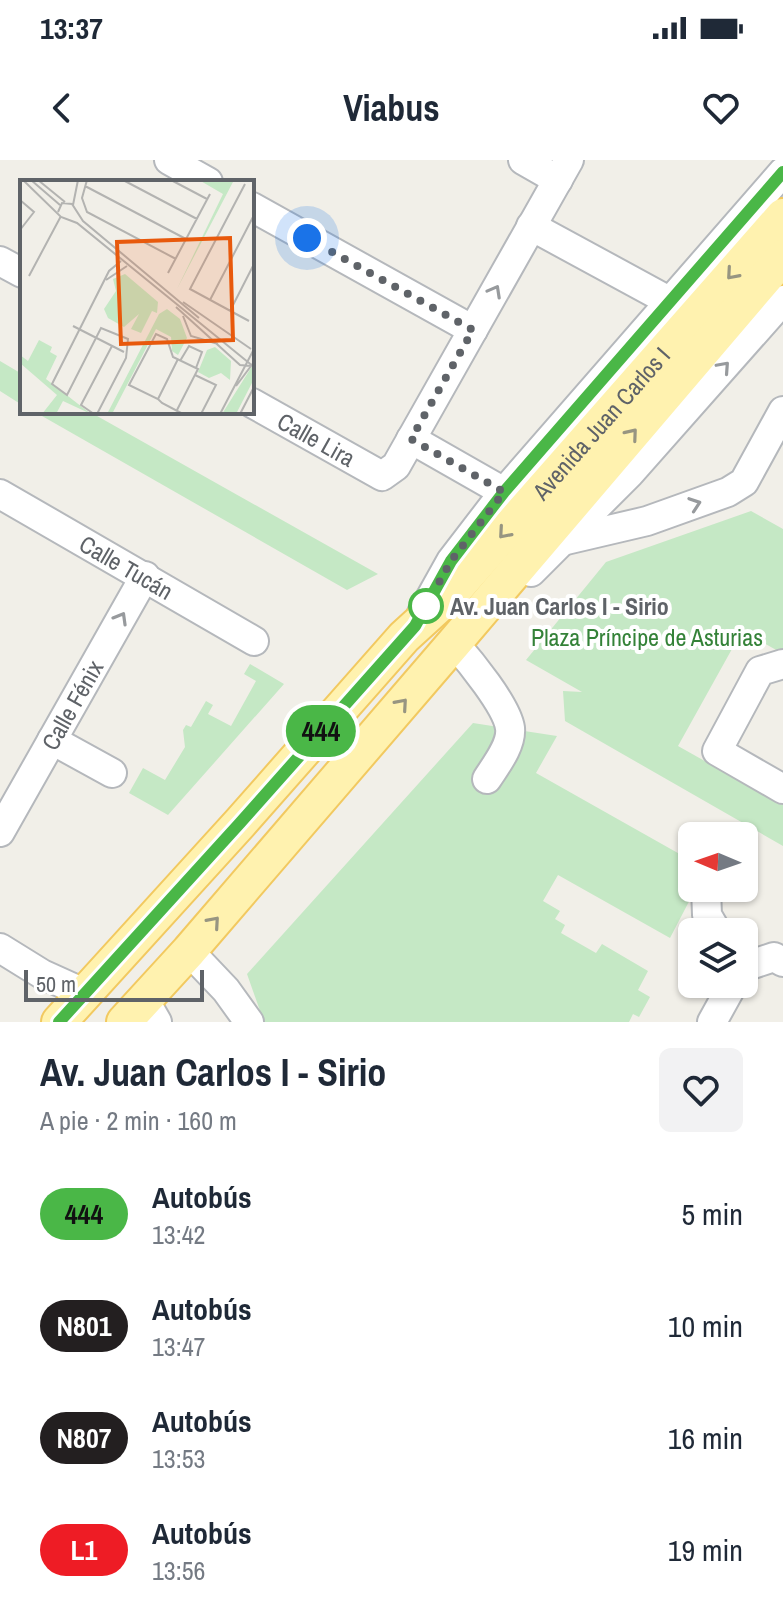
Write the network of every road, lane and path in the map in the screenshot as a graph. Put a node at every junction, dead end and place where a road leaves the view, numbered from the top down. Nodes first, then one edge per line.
1 (169, 160) edge
2 (523, 160) edge
3 (564, 170) edge
4 (783, 172) edge
5 (204, 180) edge
6 (254, 208) edge
7 (783, 216) edge
8 (531, 226) junction
9 (783, 257) edge
10 (0, 261) edge
11 (20, 272) edge
12 (783, 300) edge
13 (669, 301) junction
14 (473, 330) junction
15 (254, 404) edge
16 (783, 411) edge
17 (411, 439) junction
18 (504, 492) junction
19 (0, 494) edge
20 (566, 540) junction
21 (145, 576) junction
22 (415, 626) junction
23 (254, 641) dead end
24 (454, 643) junction
25 (783, 664) edge
26 (52, 740) junction
27 (112, 773) dead end
28 (487, 779) dead end
29 (783, 789) edge
30 (0, 832) edge
31 (0, 948) edge
32 (189, 951) junction
33 (758, 959) edge
34 (783, 962) edge
35 (84, 993) junction
36 (725, 998) edge
37 (142, 1015) edge
38 (59, 1022) edge
39 (249, 1022) edge
40 (712, 1022) edge

1 - 5 street
2 - 3 street
3 - 8 street
4 - 13 street, Avenida Juan Carlos I
6 - 14 street
7 -> 22 main road, Avenida Juan Carlos I
8 - 13 street
14 -> 8 street
24 -> 9 main road, Avenida Juan Carlos I
10 - 11 street
20 -> 12 street, Avenida Juan Carlos I
13 - 18 street, Avenida Juan Carlos I
14 - 17 street
15 - 17 street, Calle Lira
20 -> 16 street, Avenida Juan Carlos I
17 - 18 street
18 - 22 street, Avenida Juan Carlos I
19 - 21 street, Calle Tucán
20 - 24 street, Avenida Juan Carlos I
21 - 23 street, Calle Tucán
26 -> 21 street, Calle Fénix
22 - 35 main road, Avenida Juan Carlos I
24 - 28 street
32 -> 24 main road, Avenida Juan Carlos I
25 - 29 street
26 - 27 street
26 - 30 street, Calle Fénix
31 - 35 street
32 - 37 main road, Avenida Juan Carlos I
32 - 39 street
33 - 34 street
35 - 38 main road, Avenida Juan Carlos I
36 - 40 street

